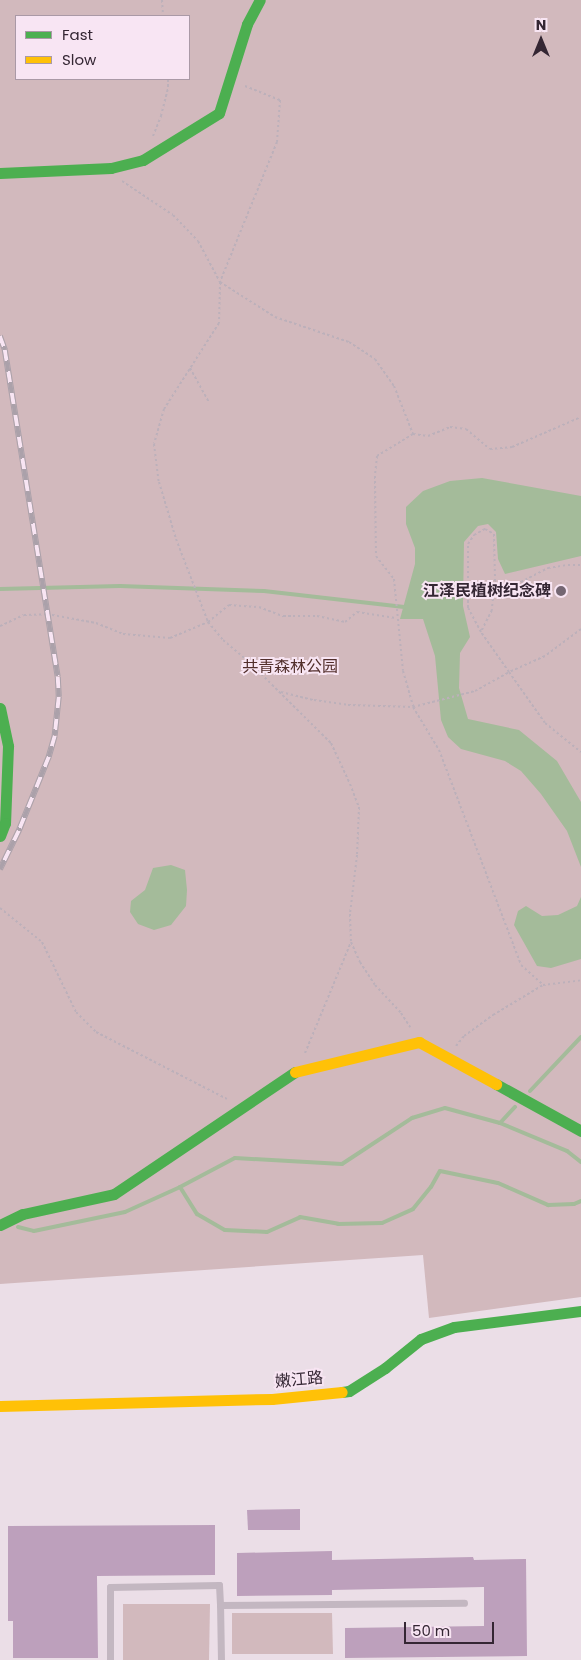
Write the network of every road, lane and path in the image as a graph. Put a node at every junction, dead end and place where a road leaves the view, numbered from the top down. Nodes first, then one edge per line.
1 (162, 0) edge
2 (260, 0) edge
3 (163, 15) edge
4 (168, 80) edge
5 (231, 80) junction
6 (143, 160) junction
7 (104, 169) junction
8 (0, 173) edge
9 (220, 282) junction
10 (190, 368) junction
11 (209, 402) dead end
12 (581, 417) edge
13 (413, 434) junction
14 (581, 565) edge
15 (494, 596) junction
16 (397, 618) junction
17 (208, 622) junction
18 (0, 626) edge
19 (581, 629) edge
20 (481, 632) junction
21 (509, 672) junction
22 (279, 691) junction
23 (413, 707) junction
24 (0, 708) edge
25 (581, 752) edge
26 (0, 836) edge
27 (0, 908) edge
28 (352, 942) junction
29 (581, 980) edge
30 (544, 985) junction
31 (419, 1042) junction
32 (447, 1057) junction
33 (299, 1069) junction
34 (242, 1107) junction
35 (581, 1131) edge
36 (0, 1225) edge
37 (581, 1311) edge
38 (0, 1406) edge
39 (464, 1603) dead end
40 (220, 1605) junction
41 (110, 1660) edge
42 (221, 1660) edge

1 - 3 path
2 - 5 street
4 - 6 path
5 - 6 street
5 - 9 path
6 - 7 street
7 - 8 street
7 - 9 path
9 - 10 path
9 - 13 path
10 - 11 path
10 - 17 path
12 - 13 path
13 - 16 path
14 - 15 path
15 - 20 path
15 - 20 path
16 - 17 path
16 - 23 path
17 - 18 path
17 - 22 path
19 - 21 path
20 - 21 path
21 - 23 path
21 - 25 path
22 - 23 path
22 - 28 path
23 - 30 path
24 - 26 street
27 - 34 path
28 - 31 path
28 - 33 path
29 - 30 path
30 - 32 path
31 - 32 street
31 - 33 street
32 - 35 street
33 - 34 street
34 - 36 street
37 - 38 street, 嫩江路
39 - 40 lane
40 - 41 lane
40 - 42 lane

